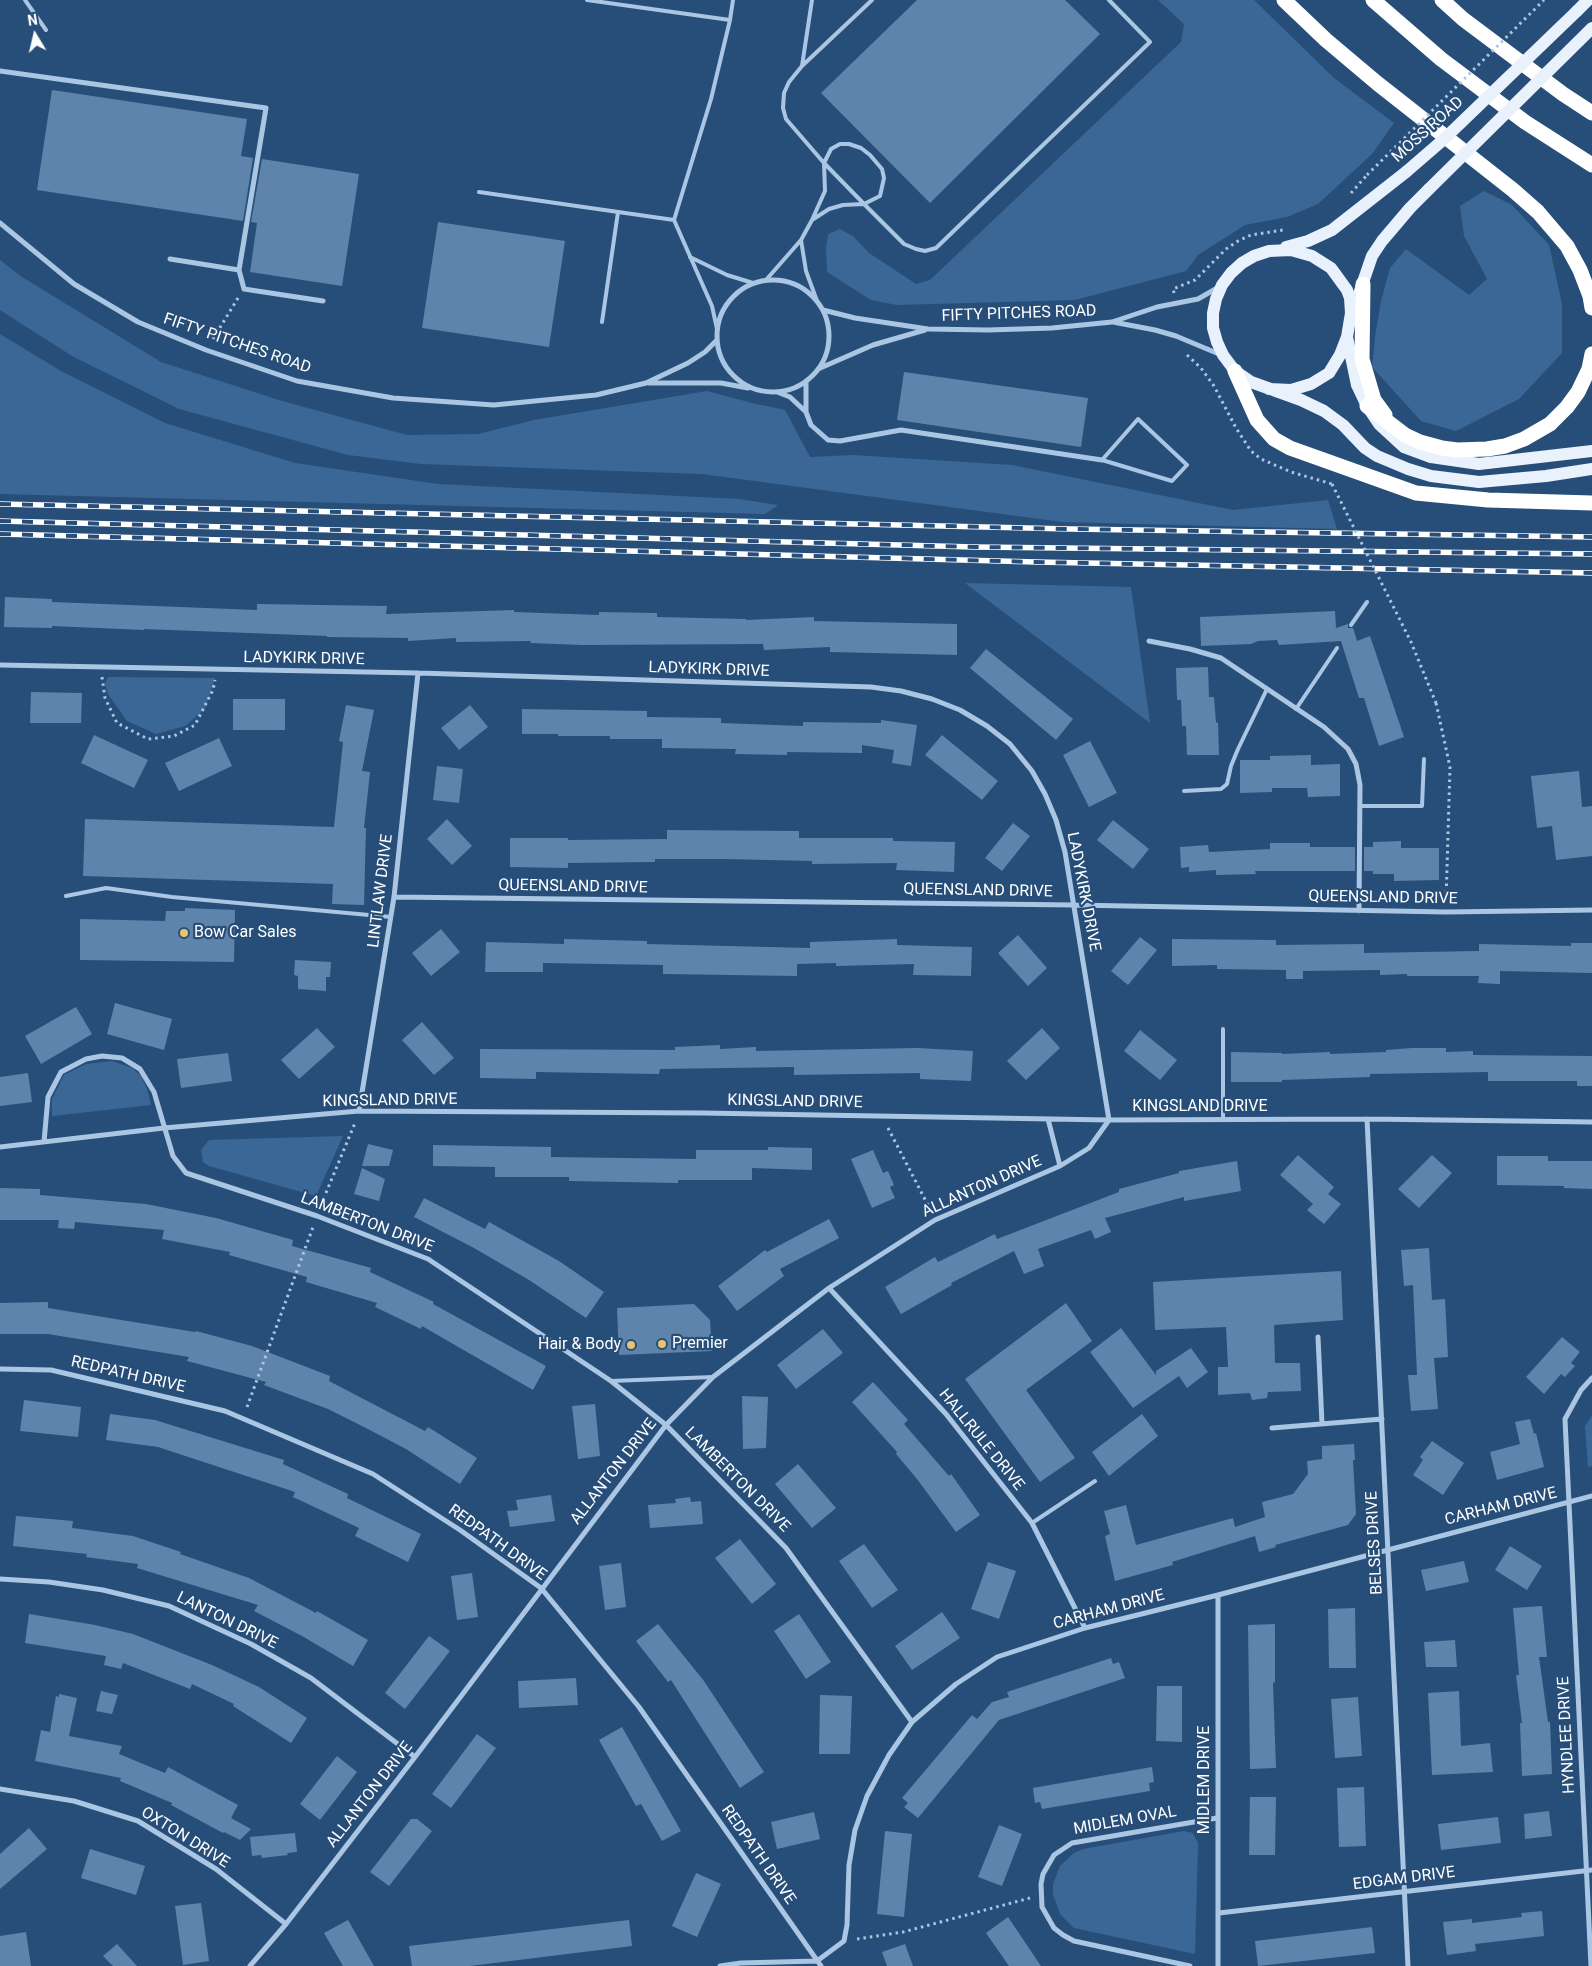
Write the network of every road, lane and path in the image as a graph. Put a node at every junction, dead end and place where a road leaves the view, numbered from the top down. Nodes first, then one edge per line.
1 (25, 0) edge
2 (587, 0) edge
3 (733, 0) edge
4 (812, 0) edge
5 (872, 0) edge
6 (1109, 0) edge
7 (1284, 0) edge
8 (1373, 0) edge
9 (1442, 0) edge
10 (1544, 0) edge
11 (1588, 0) edge
12 (730, 20) junction
13 (1592, 28) edge
14 (46, 30) dead end
15 (802, 66) junction
16 (0, 71) edge
17 (1592, 113) edge
18 (824, 163) junction
19 (1592, 165) edge
20 (1367, 175) dead end
21 (480, 192) dead end
22 (864, 204) junction
23 (618, 212) junction
24 (674, 220) junction
25 (812, 220) junction
26 (0, 223) edge
27 (801, 240) junction
28 (1269, 251) junction
29 (690, 257) junction
30 (170, 259) dead end
31 (238, 270) junction
32 (766, 280) junction
33 (753, 283) junction
34 (1363, 284) junction
35 (1222, 285) junction
36 (244, 289) junction
37 (323, 301) dead end
38 (817, 301) junction
39 (1592, 308) edge
40 (823, 310) junction
41 (1351, 313) junction
42 (602, 322) dead end
43 (1112, 322) junction
44 (717, 329) junction
45 (928, 329) junction
46 (1347, 337) junction
47 (716, 341) junction
48 (206, 350) junction
49 (1592, 354) edge
50 (1222, 355) junction
51 (818, 370) junction
52 (1235, 371) junction
53 (806, 381) junction
54 (646, 383) junction
55 (1269, 389) junction
56 (762, 391) junction
57 (777, 392) junction
58 (1366, 406) junction
59 (806, 412) junction
60 (1390, 422) junction
61 (1592, 451) edge
62 (1102, 460) junction
63 (1592, 469) edge
64 (1332, 484) dead end
65 (1592, 503) edge
66 (1367, 602) dead end
67 (1351, 626) dead end
68 (1149, 642) dead end
69 (1337, 648) dead end
70 (0, 665) edge
71 (101, 667) junction
72 (217, 670) junction
73 (418, 673) junction
74 (1267, 689) junction
75 (1296, 709) junction
76 (1424, 758) dead end
77 (1184, 791) dead end
78 (1360, 806) junction
79 (66, 896) dead end
80 (394, 897) junction
81 (1074, 905) junction
82 (1592, 910) edge
83 (1359, 911) junction
84 (1446, 912) junction
85 (391, 917) junction
86 (1223, 1028) dead end
87 (360, 1111) junction
88 (882, 1116) junction
89 (1048, 1119) junction
90 (1222, 1119) junction
91 (1367, 1119) junction
92 (1109, 1120) junction
93 (1592, 1122) edge
94 (164, 1128) junction
95 (44, 1142) junction
96 (0, 1147) edge
97 (1060, 1166) junction
98 (317, 1216) junction
99 (935, 1220) junction
100 (828, 1288) junction
101 (1318, 1337) dead end
102 (0, 1369) edge
103 (713, 1376) junction
104 (1592, 1378) edge
105 (612, 1381) junction
106 (243, 1419) junction
107 (1382, 1419) junction
108 (1322, 1424) junction
109 (666, 1425) junction
110 (1272, 1428) dead end
111 (1095, 1481) dead end
112 (1592, 1496) edge
113 (1568, 1503) junction
114 (1032, 1524) junction
115 (1388, 1549) junction
116 (0, 1579) edge
117 (541, 1588) junction
118 (1218, 1595) junction
119 (1085, 1628) junction
120 (912, 1722) junction
121 (415, 1757) junction
122 (0, 1789) edge
123 (1217, 1818) junction
124 (1589, 1870) edge
125 (1405, 1891) junction
126 (1040, 1896) junction
127 (1218, 1913) junction
128 (286, 1924) junction
129 (844, 1941) junction
130 (819, 1964) edge
131 (250, 1966) edge
132 (720, 1966) edge
133 (1190, 1966) edge
134 (1218, 1966) edge
135 (1408, 1966) edge
136 (1590, 1966) edge

1 - 14 lane
2 - 12 lane
3 - 12 lane
4 - 15 lane
5 - 15 lane
6 - 22 lane
7 - 39 highway
8 - 19 highway
9 - 17 highway
10 - 20 path, bridge
11 - 28 main road, MOSS ROAD, bridge
12 - 24 lane
13 - 34 main road, bridge
15 - 18 lane
16 - 31 street
18 - 22 lane
18 - 22 lane
18 - 25 lane
21 - 23 lane
22 - 25 lane
23 - 24 lane
23 - 42 lane
24 - 29 lane
25 - 27 lane
26 - 48 street, FIFTY PITCHES ROAD
27 - 32 lane
27 - 38 lane
28 - 35 main road
28 - 41 main road
29 - 33 lane
29 - 44 lane
30 - 31 street
31 - 36 street
32 - 33 street
32 - 38 street
33 - 44 street
34 - 41 main road
34 - 60 highway
35 - 43 street, FIFTY PITCHES ROAD
35 - 50 main road
36 - 37 street
36 - 48 path
38 - 40 street
40 - 45 street, FIFTY PITCHES ROAD
40 - 51 street
41 - 46 main road
43 - 45 street, FIFTY PITCHES ROAD
43 - 50 street, FIFTY PITCHES ROAD
44 - 47 street
45 - 51 street, FIFTY PITCHES ROAD
46 - 55 main road
46 - 58 main road
47 - 54 street, FIFTY PITCHES ROAD
47 - 56 street
48 - 54 street, FIFTY PITCHES ROAD
49 - 60 highway
50 - 52 main road
51 - 53 street
52 - 55 main road
52 - 65 highway
53 - 57 street
53 - 59 street
54 - 56 street, FIFTY PITCHES ROAD
55 - 63 main road
56 - 57 street
57 - 59 street
58 - 60 highway
58 - 61 main road
59 - 62 street
62 - 62 lane
64 - 84 path, bridge
66 - 67 lane
68 - 74 street
69 - 75 lane
70 - 71 street, LADYKIRK DRIVE
71 - 72 street, LADYKIRK DRIVE
71 - 72 path
72 - 73 street, LADYKIRK DRIVE
73 - 80 street, LINTLAW DRIVE
73 - 81 street, LADYKIRK DRIVE
74 - 75 street
74 - 77 lane
75 - 78 street
76 - 78 lane
78 - 83 street
79 - 85 lane
80 - 81 street, QUEENSLAND DRIVE
80 - 85 street, LINTLAW DRIVE
81 - 83 street, QUEENSLAND DRIVE
81 - 92 street, LADYKIRK DRIVE
82 - 84 street, QUEENSLAND DRIVE
83 - 84 street, QUEENSLAND DRIVE
85 - 87 street, LINTLAW DRIVE
86 - 90 lane
87 - 88 street, KINGSLAND DRIVE
87 - 94 street, KINGSLAND DRIVE
87 - 98 path
88 - 89 street, KINGSLAND DRIVE
88 - 99 path
89 - 92 street, KINGSLAND DRIVE
89 - 97 street
90 - 91 street, KINGSLAND DRIVE
90 - 92 street, KINGSLAND DRIVE
91 - 93 street, KINGSLAND DRIVE
91 - 107 street, BELSES DRIVE
92 - 97 street, ALLANTON DRIVE
94 - 95 street, KINGSLAND DRIVE
94 - 95 street, LAMBERTON DRIVE
94 - 98 street, LAMBERTON DRIVE
95 - 96 street, KINGSLAND DRIVE
97 - 99 street, ALLANTON DRIVE
98 - 105 street, LAMBERTON DRIVE
98 - 106 path
99 - 100 street, ALLANTON DRIVE
100 - 103 street, ALLANTON DRIVE
100 - 114 street, HALLRULE DRIVE
101 - 108 street
102 - 106 street, REDPATH DRIVE
103 - 105 lane
103 - 109 street, ALLANTON DRIVE
104 - 113 street, HYNDLEE DRIVE
105 - 109 street, LAMBERTON DRIVE
106 - 117 street, REDPATH DRIVE
107 - 108 street
107 - 115 street, BELSES DRIVE
108 - 110 street
109 - 117 street, ALLANTON DRIVE
109 - 120 street, LAMBERTON DRIVE
111 - 114 lane
112 - 113 street, CARHAM DRIVE
113 - 115 street, CARHAM DRIVE
113 - 124 street, HYNDLEE DRIVE
114 - 119 street, HALLRULE DRIVE
115 - 118 street, CARHAM DRIVE
115 - 125 street, BELSES DRIVE
116 - 121 street, LANTON DRIVE
117 - 121 street, ALLANTON DRIVE
117 - 130 street, REDPATH DRIVE
118 - 119 street, CARHAM DRIVE
118 - 123 street, MIDLEM DRIVE
119 - 120 street, CARHAM DRIVE
120 - 129 street, CARHAM DRIVE
121 - 128 street, ALLANTON DRIVE
122 - 128 street, OXTON DRIVE
123 - 126 street, MIDLEM OVAL
123 - 127 street, MIDLEM DRIVE
124 - 125 street, EDGAM DRIVE
124 - 136 street, HYNDLEE DRIVE
125 - 127 street, EDGAM DRIVE
125 - 135 street, BELSES DRIVE
126 - 129 path
126 - 133 street
127 - 134 street, MIDLEM DRIVE
128 - 131 street, ALLANTON DRIVE
129 - 130 street
130 - 132 street

